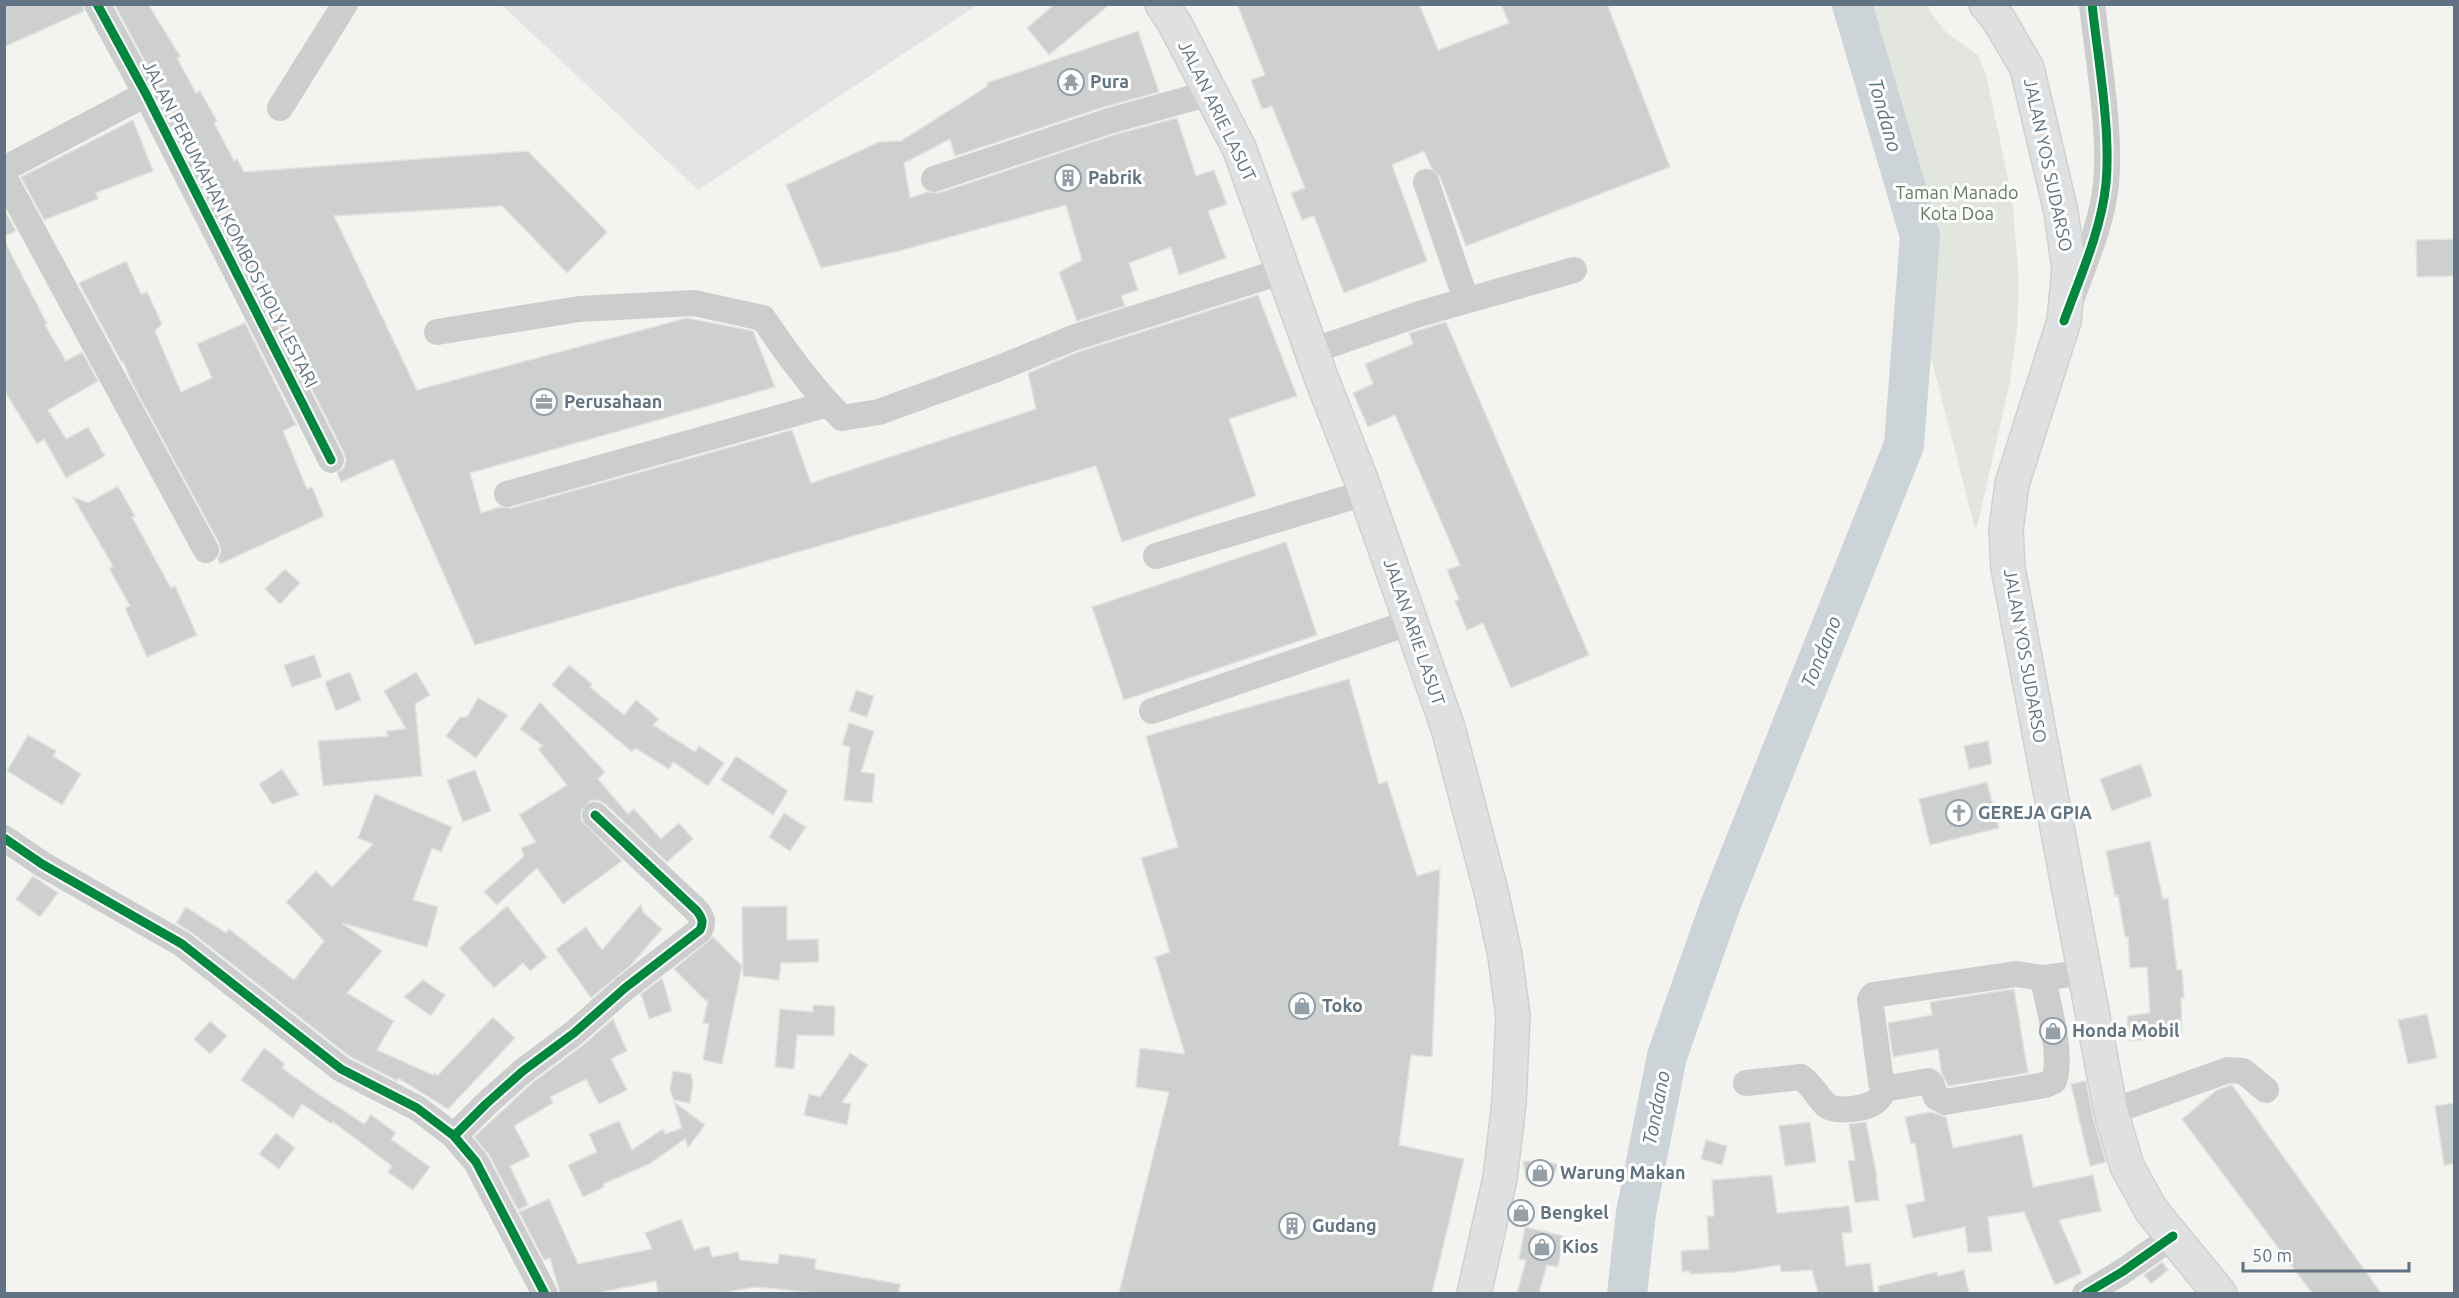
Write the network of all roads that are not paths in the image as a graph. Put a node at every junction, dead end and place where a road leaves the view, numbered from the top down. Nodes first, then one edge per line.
1 (97, 4) edge
2 (345, 4) edge
3 (1162, 4) edge
4 (1986, 4) edge
5 (2092, 4) edge
6 (1210, 93) junction
7 (146, 94) junction
8 (280, 108) dead end
9 (4, 169) edge
10 (4, 177) edge
11 (934, 179) dead end
12 (1426, 182) dead end
13 (1574, 270) dead end
14 (1283, 272) junction
15 (1466, 300) junction
16 (2064, 321) junction
17 (437, 332) dead end
18 (1312, 351) junction
19 (828, 404) junction
20 (332, 460) dead end
21 (1365, 493) junction
22 (507, 494) dead end
23 (206, 550) dead end
24 (1155, 556) dead end
25 (1411, 622) junction
26 (1152, 711) dead end
27 (595, 815) dead end
28 (7, 842) edge
29 (2085, 972) junction
30 (2043, 978) junction
31 (1746, 1083) dead end
32 (1885, 1087) junction
33 (2266, 1090) dead end
34 (2111, 1112) junction
35 (454, 1136) junction
36 (2173, 1236) junction
37 (545, 1293) edge
38 (1474, 1293) edge
39 (2085, 1293) edge
40 (2220, 1293) edge

1 - 7 street, JALAN PERUMAHAN KOMBOS HOLY LESTARI
2 - 8 street
3 - 6 main road, JALAN ARIE LASUT
4 - 16 main road, JALAN YOS SUDARSO
5 - 16 street
6 - 11 street
6 - 14 main road, JALAN ARIE LASUT
7 - 9 street, JALAN PERUMAHAN KOMBOS HOLY LESTARI
7 - 20 street, JALAN PERUMAHAN KOMBOS HOLY LESTARI
10 - 23 street
12 - 15 street
13 - 15 street
14 - 18 main road, JALAN ARIE LASUT
14 - 19 street
15 - 18 street
16 - 29 main road, JALAN YOS SUDARSO
17 - 19 street
18 - 21 main road, JALAN ARIE LASUT
19 - 22 street
21 - 24 street
21 - 25 main road, JALAN ARIE LASUT
25 - 26 street
25 - 38 main road, JALAN ARIE LASUT
27 - 35 street
28 - 35 street
29 - 30 street
29 - 34 main road, JALAN YOS SUDARSO
30 - 32 street
30 - 32 street
31 - 32 street
33 - 34 street
34 - 36 main road, JALAN YOS SUDARSO
35 - 37 street
36 - 39 street
36 - 40 main road, JALAN YOS SUDARSO

